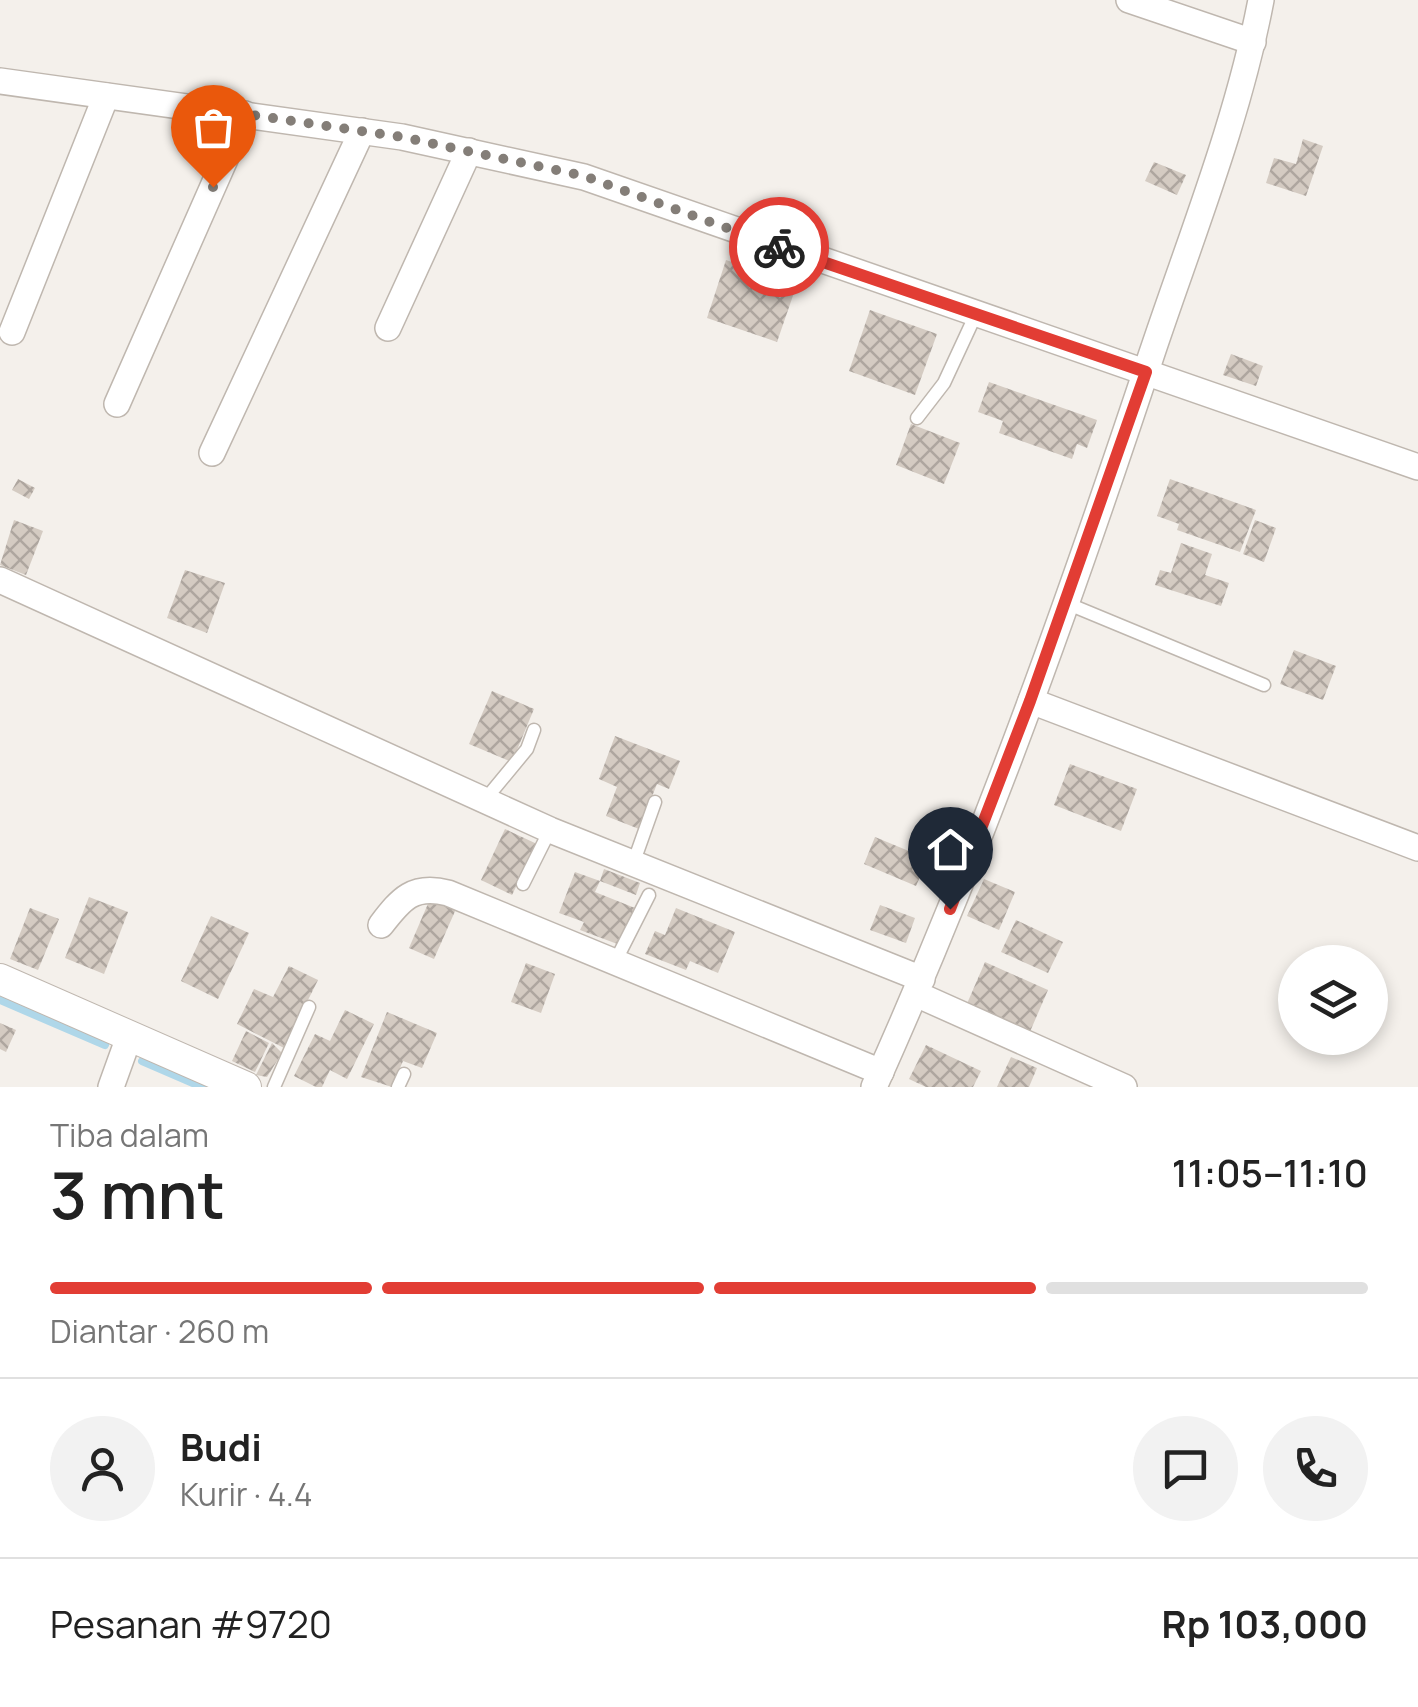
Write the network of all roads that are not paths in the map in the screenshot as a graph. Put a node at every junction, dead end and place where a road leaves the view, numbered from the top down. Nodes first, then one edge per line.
1 (1130, 0) edge
2 (1260, 0) edge
3 (1253, 42) junction
4 (0, 81) edge
5 (106, 96) junction
6 (245, 114) junction
7 (362, 132) junction
8 (469, 151) junction
9 (976, 314) junction
10 (388, 328) dead end
11 (12, 332) dead end
12 (1146, 372) junction
13 (116, 404) dead end
14 (917, 418) dead end
15 (212, 453) dead end
16 (1418, 467) edge
17 (0, 580) edge
18 (1066, 603) junction
19 (1264, 684) dead end
20 (1030, 701) junction
21 (534, 730) dead end
22 (484, 801) junction
23 (656, 802) dead end
24 (550, 830) junction
25 (1418, 848) edge
26 (633, 864) junction
27 (523, 884) dead end
28 (649, 895) dead end
29 (381, 925) dead end
30 (615, 962) junction
31 (0, 979) edge
32 (919, 986) junction
33 (309, 1007) dead end
34 (129, 1036) junction
35 (877, 1080) edge
36 (112, 1087) edge
37 (246, 1087) edge
38 (274, 1087) edge
39 (1124, 1087) edge

1 - 3 street
2 - 3 street
3 - 12 street
4 - 5 street
5 - 6 street
5 - 11 street
6 - 7 street
6 - 13 street
7 - 8 street
7 - 15 street
8 - 9 street
8 - 10 street
9 - 12 street
9 - 14 lane
12 - 16 street
12 - 18 street
17 - 22 street
18 - 19 lane
18 - 20 street
20 - 25 street
20 - 32 street
21 - 22 lane
22 - 24 street
23 - 26 lane
24 - 26 street
24 - 27 lane
26 - 32 street
28 - 30 lane
29 - 30 street
30 - 35 street
31 - 34 street
32 - 35 street
32 - 39 street
33 - 38 lane
34 - 36 street
34 - 37 street

